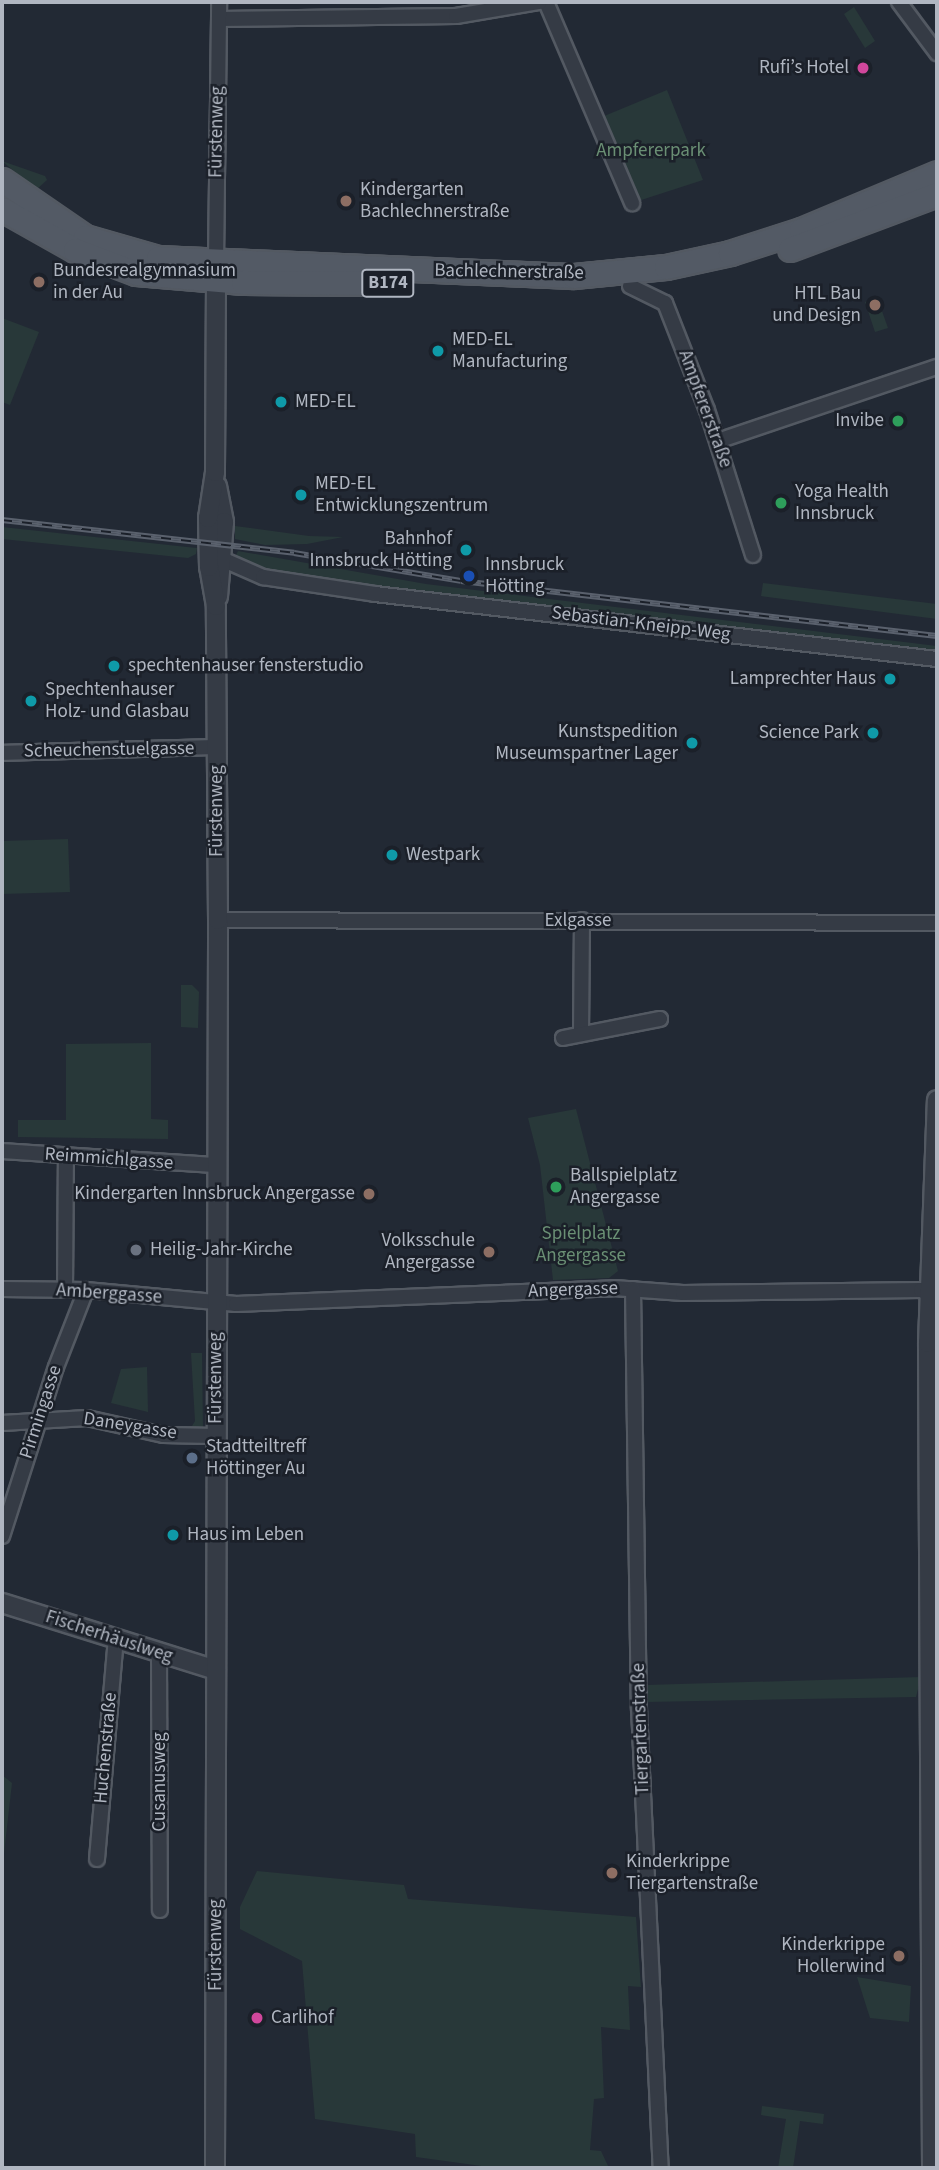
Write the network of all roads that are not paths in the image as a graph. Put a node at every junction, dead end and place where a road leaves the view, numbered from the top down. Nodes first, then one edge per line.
1 (219, 2) edge
2 (540, 2) edge
3 (546, 2) edge
4 (899, 2) edge
5 (219, 19) junction
6 (937, 53) edge
7 (937, 173) edge
8 (2, 180) edge
9 (937, 194) edge
10 (632, 203) dead end
11 (2, 209) edge
12 (216, 272) junction
13 (630, 286) junction
14 (937, 366) edge
15 (718, 441) junction
16 (215, 472) junction
17 (753, 555) dead end
18 (224, 561) junction
19 (216, 606) junction
20 (937, 659) edge
21 (217, 747) junction
22 (2, 753) edge
23 (218, 920) junction
24 (582, 920) junction
25 (937, 923) edge
26 (660, 1019) dead end
27 (581, 1034) junction
28 (564, 1038) dead end
29 (937, 1100) edge
30 (2, 1151) edge
31 (66, 1156) junction
32 (215, 1165) junction
33 (633, 1289) junction
34 (2, 1290) edge
35 (65, 1290) junction
36 (86, 1290) junction
37 (930, 1294) junction
38 (216, 1303) junction
39 (38, 1422) junction
40 (2, 1423) edge
41 (216, 1436) junction
42 (2, 1536) edge
43 (2, 1603) edge
44 (116, 1638) junction
45 (159, 1654) junction
46 (216, 1670) junction
47 (933, 1688) edge
48 (97, 1858) dead end
49 (160, 1910) dead end
50 (217, 2162) edge
51 (660, 2168) edge
52 (932, 2168) edge

1 - 5 street, Fürstenweg
2 - 5 street
3 - 10 street
4 - 6 street
5 - 12 street, Fürstenweg
7 - 12 main road, Bachlechnerstraße / B174
8 - 12 main road, Bachlechnerstraße / B174
9 - 13 main road, Bachlechnerstraße / B174
11 - 12 main road, Bachlechnerstraße / B174
12 - 13 main road, Bachlechnerstraße / B174
12 - 16 street, Fürstenweg
13 - 15 street, Ampfererstraße
14 - 15 street
15 - 17 street, Ampfererstraße
16 - 18 street, Fürstenweg
16 - 19 street, Fürstenweg
18 - 19 street, Fürstenweg
18 - 20 street, Sebastian-Kneipp-Weg
19 - 21 street, Fürstenweg
21 - 22 street, Scheuchenstuelgasse
21 - 23 street, Fürstenweg
23 - 24 street, Exlgasse
23 - 32 street, Fürstenweg
24 - 25 street, Exlgasse
24 - 27 street
26 - 27 street
27 - 28 street
29 - 37 street
30 - 31 street, Reimmichlgasse
31 - 32 street, Reimmichlgasse
31 - 35 street
32 - 38 street, Fürstenweg
33 - 37 street, Angergasse
33 - 38 street, Angergasse
33 - 51 street, Tiergartenstraße
34 - 35 street, Amberggasse
35 - 36 street, Amberggasse
36 - 38 street, Amberggasse
36 - 39 street, Pirmingasse
37 - 47 street
38 - 41 street, Fürstenweg
39 - 40 street, Daneygasse
39 - 41 street, Daneygasse
39 - 42 street, Pirmingasse
41 - 46 street, Fürstenweg
43 - 44 street, Fischerhäuslweg
44 - 45 street, Fischerhäuslweg
44 - 48 street, Huchenstraße
45 - 46 street, Fischerhäuslweg
45 - 49 street, Cusanusweg
46 - 50 street, Fürstenweg
47 - 52 street

